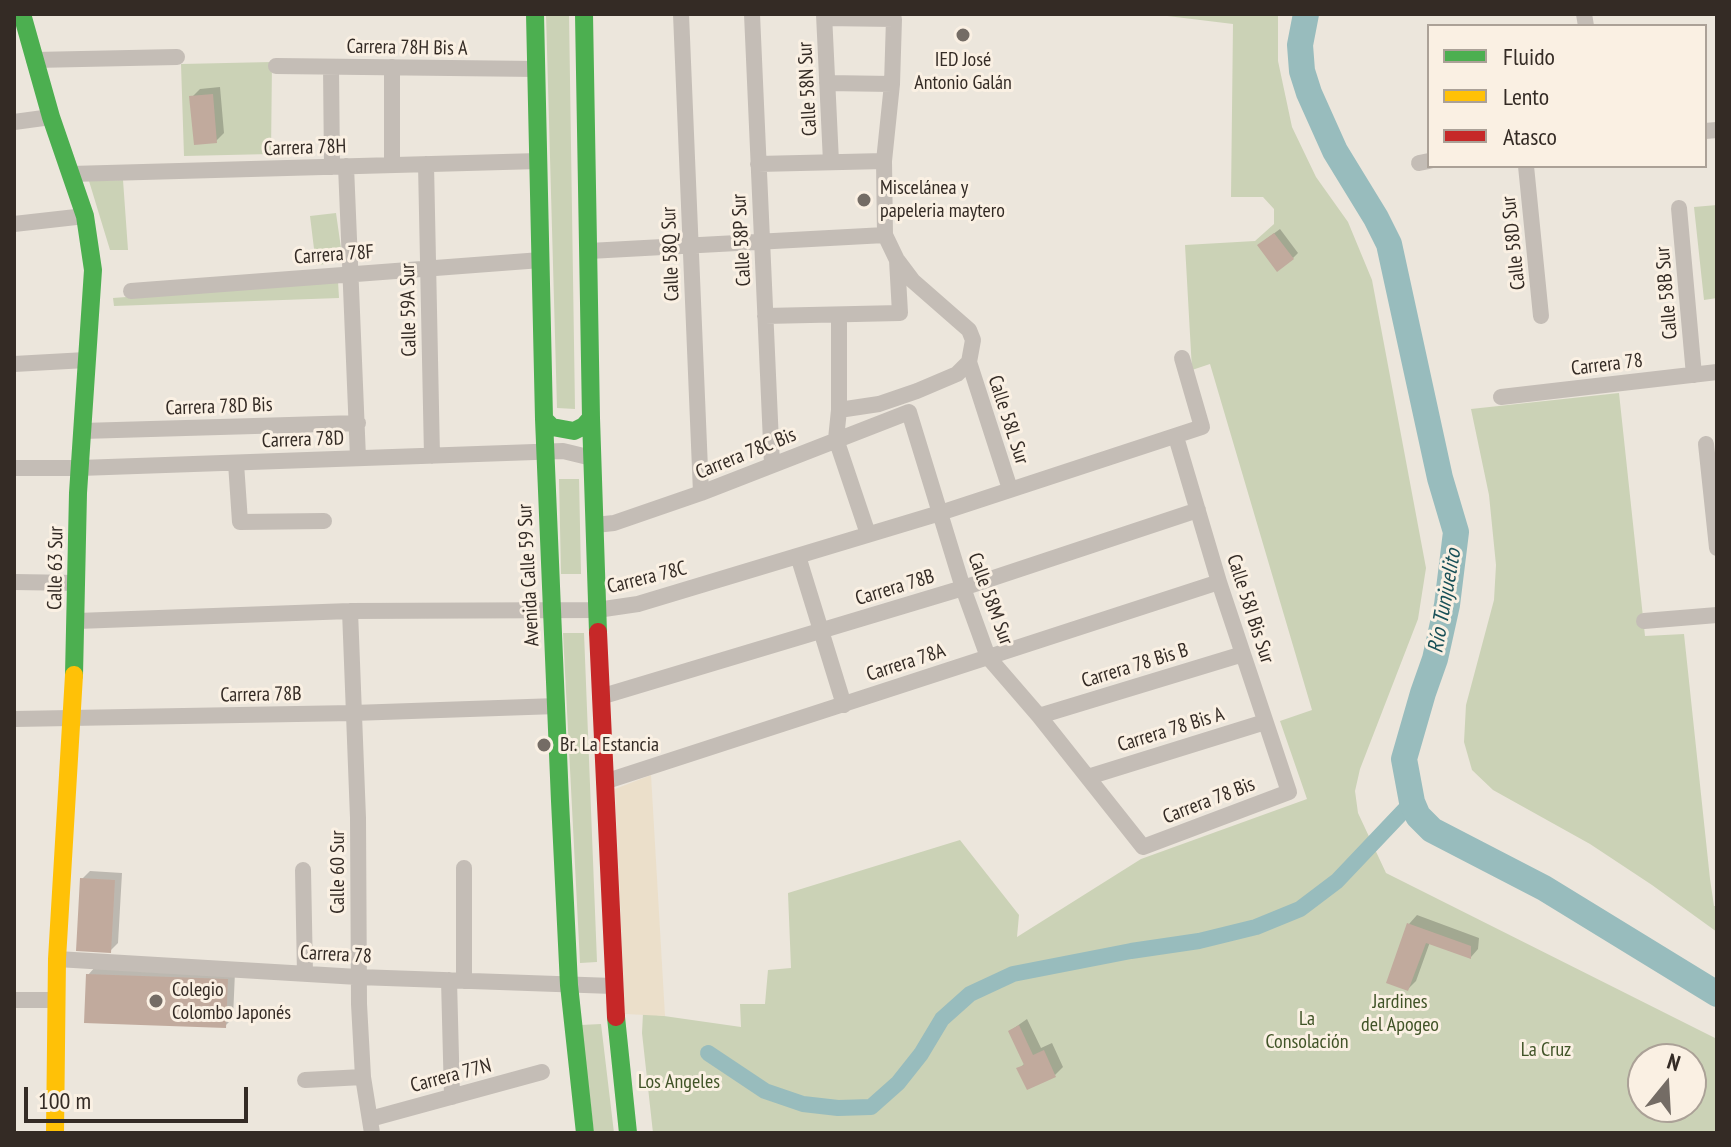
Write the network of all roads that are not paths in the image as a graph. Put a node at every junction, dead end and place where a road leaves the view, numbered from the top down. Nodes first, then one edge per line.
1 (22, 14) edge
2 (535, 14) edge
3 (584, 14) edge
4 (681, 14) edge
5 (752, 14) edge
6 (824, 16) edge
7 (177, 57) dead end
8 (34, 60) junction
9 (276, 66) dead end
10 (331, 67) junction
11 (392, 67) junction
12 (537, 69) junction
13 (827, 83) junction
14 (892, 84) junction
15 (51, 117) junction
16 (14, 122) edge
17 (539, 161) junction
18 (884, 161) junction
19 (831, 162) junction
20 (426, 164) junction
21 (758, 164) junction
22 (392, 165) junction
23 (339, 167) junction
24 (1526, 168) edge
25 (71, 174) junction
26 (1679, 208) dead end
27 (85, 216) junction
28 (14, 224) edge
29 (885, 235) junction
30 (761, 240) junction
31 (690, 245) junction
32 (589, 251) junction
33 (541, 260) junction
34 (897, 260) junction
35 (428, 268) junction
36 (351, 274) junction
37 (131, 291) dead end
38 (839, 315) junction
39 (765, 316) junction
40 (1541, 316) dead end
41 (1182, 358) dead end
42 (86, 360) junction
43 (969, 362) junction
44 (14, 364) edge
45 (1717, 372) edge
46 (1694, 375) junction
47 (1501, 397) dead end
48 (839, 410) junction
49 (882, 412) junction
50 (909, 412) joint
51 (591, 418) junction
52 (544, 419) junction
53 (358, 423) junction
54 (82, 431) junction
55 (1176, 437) junction
56 (836, 439) junction
57 (1706, 444) dead end
58 (546, 452) junction
59 (432, 456) junction
60 (358, 458) junction
61 (592, 458) junction
62 (236, 463) junction
63 (772, 465) junction
64 (14, 468) edge
65 (80, 468) junction
66 (1010, 489) junction
67 (701, 493) junction
68 (1198, 510) junction
69 (940, 513) junction
70 (324, 521) dead end
71 (595, 525) junction
72 (868, 534) junction
73 (1717, 548) edge
74 (798, 556) junction
75 (14, 582) edge
76 (1219, 582) junction
77 (77, 583) junction
78 (963, 588) junction
79 (553, 610) junction
80 (597, 610) junction
81 (350, 611) junction
82 (1717, 615) edge
83 (77, 621) junction
84 (1644, 621) dead end
85 (822, 631) junction
86 (1243, 654) junction
87 (988, 657) junction
88 (600, 697) junction
89 (844, 705) junction
90 (557, 706) junction
91 (353, 713) junction
92 (1039, 716) junction
93 (14, 719) edge
94 (71, 719) junction
95 (1265, 722) junction
96 (1088, 777) junction
97 (604, 782) junction
98 (1289, 792) joint
99 (1143, 847) joint
100 (464, 868) dead end
101 (303, 870) dead end
102 (57, 959) junction
103 (305, 974) junction
104 (358, 977) junction
105 (457, 980) junction
106 (569, 985) junction
107 (613, 986) junction
108 (14, 1000) edge
109 (56, 1000) junction
110 (542, 1072) dead end
111 (363, 1077) junction
112 (305, 1080) dead end
113 (452, 1097) junction
114 (371, 1126) edge
115 (55, 1133) edge
116 (585, 1133) edge
117 (628, 1133) edge

1 - 8 main road, Calle 63 Sur
2 - 12 main road, Avenida Calle 59 Sur
3 - 32 main road
4 - 31 street, Calle 58Q Sur
5 - 21 street, Calle 58P Sur
6 - 13 street, Calle 58N Sur
6 - 14 street
7 - 8 street
8 - 15 main road, Calle 63 Sur
9 - 10 street, Carrera 78H Bis A
10 - 11 street, Carrera 78H Bis A
10 - 23 street
11 - 12 street, Carrera 78H Bis A
11 - 22 street
12 - 17 main road, Avenida Calle 59 Sur
13 - 14 street
13 - 19 street, Calle 58N Sur
14 - 18 street
15 - 16 street
15 - 25 main road, Calle 63 Sur
17 - 20 street, Carrera 78H
17 - 33 main road, Avenida Calle 59 Sur
18 - 19 street
18 - 29 street
19 - 21 street
20 - 22 street, Carrera 78H
20 - 35 street, Calle 59A Sur
21 - 30 street, Calle 58P Sur
22 - 23 street, Carrera 78H
23 - 25 street, Carrera 78H
23 - 36 street
24 - 40 street, Calle 58D Sur
25 - 27 main road, Calle 63 Sur
26 - 46 street, Calle 58B Sur
27 - 28 street
27 - 42 main road, Calle 63 Sur
29 - 30 street
29 - 34 street
30 - 31 street
30 - 39 street, Calle 58P Sur
31 - 32 street
31 - 67 street, Calle 58Q Sur
32 - 51 main road
33 - 35 street, Carrera 78F
33 - 52 main road, Avenida Calle 59 Sur
34 - 38 street
34 - 43 street
35 - 36 street, Carrera 78F
35 - 59 street, Calle 59A Sur
36 - 37 street, Carrera 78F
36 - 53 street
38 - 39 street
38 - 48 street
39 - 63 street, Calle 58P Sur
41 - 55 street, Carrera 78C
42 - 44 street
42 - 54 main road, Calle 63 Sur
43 - 49 street
43 - 66 street, Calle 58L Sur
45 - 46 street, Carrera 78
46 - 47 street, Carrera 78
48 - 49 street
48 - 56 street
49 - 50 street, Carrera 78C Bis
49 - 56 street, Carrera 78C Bis
50 - 69 street, Calle 58M Sur
51 - 52 main road
51 - 61 main road
52 - 58 main road, Avenida Calle 59 Sur
53 - 54 street, Carrera 78D Bis
53 - 60 street
54 - 65 main road, Calle 63 Sur
55 - 66 street, Carrera 78C
55 - 68 street, Calle 58I Bis Sur
56 - 63 street, Carrera 78C Bis
56 - 72 street
57 - 73 street
58 - 59 street, Carrera 78D
58 - 61 street, Carrera 78D
58 - 79 main road, Avenida Calle 59 Sur
59 - 60 street, Carrera 78D
60 - 62 street, Carrera 78D
61 - 71 main road
62 - 65 street, Carrera 78D
62 - 70 street
63 - 67 street, Carrera 78C Bis
64 - 65 street, Carrera 78D
65 - 77 main road, Calle 63 Sur
66 - 69 street, Carrera 78C
67 - 71 street, Carrera 78C Bis
68 - 76 street, Calle 58I Bis Sur
68 - 78 street, Carrera 78B
69 - 72 street, Carrera 78C
69 - 78 street, Calle 58M Sur
71 - 80 main road
72 - 74 street, Carrera 78C
74 - 80 street, Carrera 78C
74 - 85 street
75 - 77 street
76 - 86 street, Calle 58I Bis Sur
76 - 87 street, Carrera 78A
77 - 83 main road, Calle 63 Sur
78 - 85 street, Carrera 78B
78 - 87 street, Calle 58M Sur
79 - 80 street, Carrera 78C
79 - 81 street, Carrera 78C
79 - 90 main road, Avenida Calle 59 Sur
80 - 88 main road
81 - 83 street, Carrera 78C
81 - 91 street, Calle 60 Sur
82 - 84 street
83 - 94 main road, Calle 63 Sur
85 - 88 street, Carrera 78B
85 - 89 street
86 - 92 street, Carrera 78 Bis B
86 - 95 street, Calle 58I Bis Sur
87 - 89 street, Carrera 78A
87 - 92 street, Calle 58M Sur
88 - 97 main road
89 - 97 street, Carrera 78A
90 - 91 street, Carrera 78B
90 - 106 main road, Avenida Calle 59 Sur
91 - 94 street, Carrera 78B
91 - 104 street, Calle 60 Sur
92 - 96 street, Calle 58M Sur
93 - 94 street, Carrera 78B
94 - 102 main road, Calle 63 Sur
95 - 96 street, Carrera 78 Bis A
95 - 98 street, Calle 58I Bis Sur
96 - 99 street, Calle 58M Sur
97 - 107 main road
98 - 99 street, Carrera 78 Bis
100 - 105 street
101 - 103 street
102 - 103 street, Carrera 78
102 - 109 main road, Calle 63 Sur
103 - 104 street, Carrera 78
104 - 105 street, Carrera 78
104 - 111 street, Calle 60 Sur
105 - 106 street, Carrera 78
105 - 113 street
106 - 107 street, Carrera 78
106 - 116 main road, Avenida Calle 59 Sur
107 - 117 main road
108 - 109 street
109 - 115 main road, Calle 63 Sur
110 - 113 street, Carrera 77N
111 - 112 street
111 - 114 street, Calle 60 Sur
113 - 114 street, Carrera 77N

